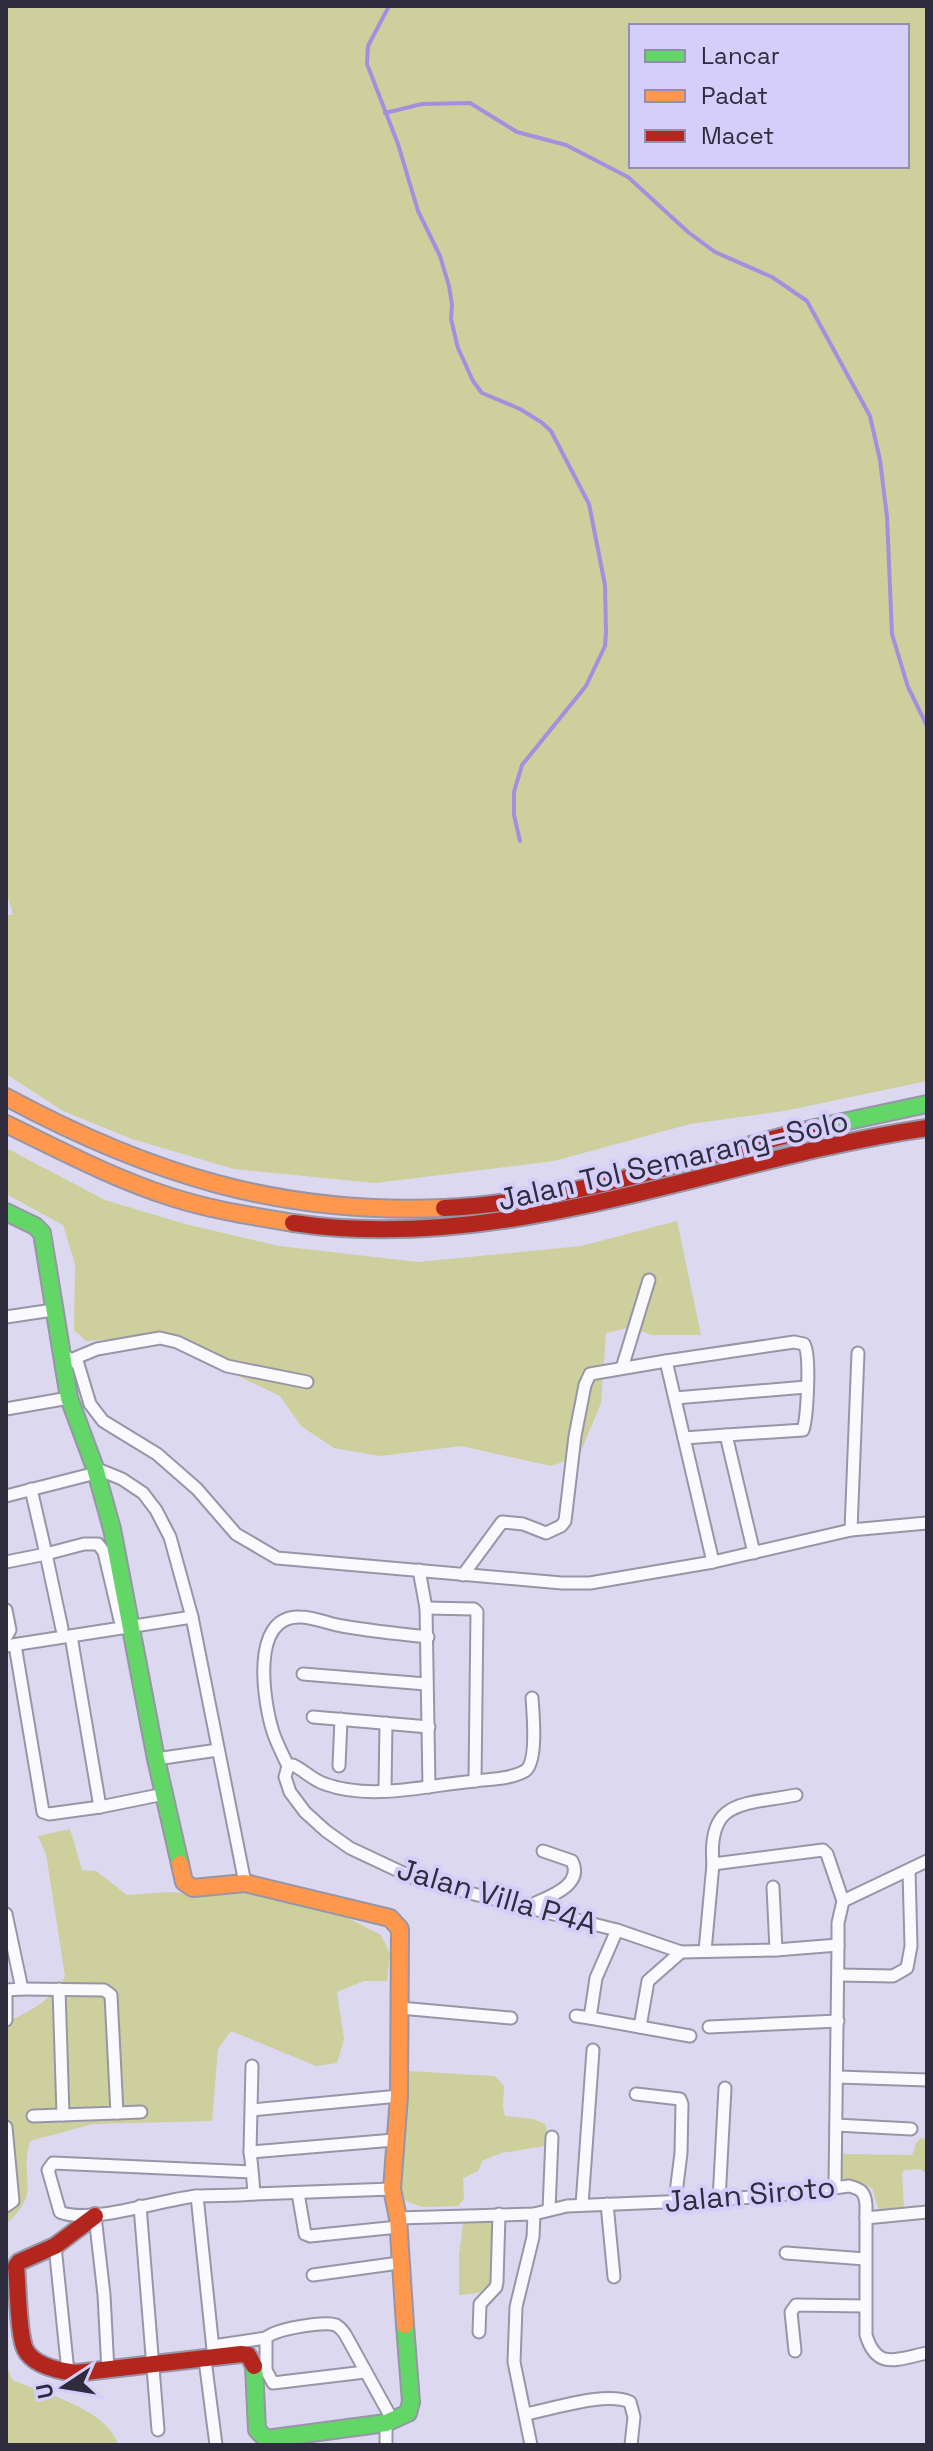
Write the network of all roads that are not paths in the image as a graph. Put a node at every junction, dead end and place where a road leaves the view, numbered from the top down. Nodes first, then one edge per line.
1 (6, 1097) edge
2 (927, 1104) edge
3 (6, 1124) edge
4 (927, 1128) edge
5 (6, 1212) edge
6 (649, 1280) dead end
7 (53, 1310) junction
8 (6, 1317) edge
9 (858, 1353) dead end
10 (66, 1356) junction
11 (666, 1361) junction
12 (622, 1368) junction
13 (307, 1382) dead end
14 (806, 1387) junction
15 (69, 1398) junction
16 (675, 1398) junction
17 (6, 1409) edge
18 (726, 1435) junction
19 (684, 1438) junction
20 (95, 1471) junction
21 (31, 1489) junction
22 (6, 1496) edge
23 (927, 1523) edge
24 (851, 1530) junction
25 (754, 1553) junction
26 (46, 1554) junction
27 (6, 1562) edge
28 (713, 1562) junction
29 (419, 1570) junction
30 (463, 1575) junction
31 (426, 1608) junction
32 (6, 1610) edge
33 (192, 1617) junction
34 (126, 1623) junction
35 (66, 1632) junction
36 (428, 1637) junction
37 (9, 1642) edge
38 (303, 1674) dead end
39 (426, 1684) junction
40 (532, 1698) dead end
41 (313, 1717) dead end
42 (341, 1719) junction
43 (386, 1723) junction
44 (429, 1727) junction
45 (218, 1750) junction
46 (156, 1759) junction
47 (288, 1766) junction
48 (339, 1766) dead end
49 (475, 1781) junction
50 (429, 1787) junction
51 (385, 1790) junction
52 (164, 1794) junction
53 (796, 1795) dead end
54 (100, 1807) junction
55 (543, 1851) dead end
56 (927, 1861) edge
57 (713, 1864) junction
58 (909, 1871) junction
59 (245, 1883) junction
60 (773, 1887) dead end
61 (843, 1901) junction
62 (526, 1907) junction
63 (6, 1914) edge
64 (617, 1930) junction
65 (838, 1945) junction
66 (776, 1950) junction
67 (705, 1951) junction
68 (681, 1952) junction
69 (839, 1975) junction
70 (22, 1989) junction
71 (59, 1989) junction
72 (6, 1991) edge
73 (400, 2008) junction
74 (576, 2016) dead end
75 (511, 2018) dead end
76 (590, 2018) junction
77 (6, 2020) edge
78 (838, 2021) junction
79 (640, 2027) junction
80 (709, 2027) dead end
81 (690, 2036) dead end
82 (593, 2050) dead end
83 (252, 2066) dead end
84 (838, 2077) junction
85 (927, 2080) edge
86 (725, 2088) dead end
87 (636, 2094) dead end
88 (399, 2096) junction
89 (252, 2110) junction
90 (141, 2112) dead end
91 (117, 2113) junction
92 (63, 2115) junction
93 (33, 2116) dead end
94 (836, 2125) junction
95 (6, 2127) edge
96 (911, 2129) dead end
97 (552, 2137) dead end
98 (394, 2140) junction
99 (250, 2152) junction
100 (252, 2172) junction
101 (835, 2186) junction
102 (392, 2189) junction
103 (298, 2193) junction
104 (254, 2194) junction
105 (197, 2196) junction
106 (719, 2200) junction
107 (675, 2201) junction
108 (607, 2204) junction
109 (582, 2205) junction
110 (6, 2206) edge
111 (140, 2206) junction
112 (549, 2210) junction
113 (927, 2212) edge
114 (499, 2214) junction
115 (534, 2214) junction
116 (95, 2216) junction
117 (866, 2218) junction
118 (398, 2223) junction
119 (55, 2246) junction
120 (786, 2253) dead end
121 (865, 2259) junction
122 (399, 2263) junction
123 (313, 2275) dead end
124 (614, 2277) dead end
125 (865, 2306) junction
126 (479, 2332) dead end
127 (266, 2338) junction
128 (795, 2351) dead end
129 (927, 2353) edge
130 (211, 2355) junction
131 (151, 2364) junction
132 (108, 2371) junction
133 (68, 2372) junction
134 (365, 2372) junction
135 (526, 2414) junction
136 (389, 2422) junction
137 (158, 2430) dead end
138 (294, 2440) edge
139 (216, 2445) edge
140 (386, 2445) edge
141 (531, 2445) edge
142 (631, 2445) edge

1 - 2 main road, Jalan Tol Semarang–Solo
3 - 4 main road, Jalan Tol Semarang–Solo
5 - 7 main road
6 - 12 street
7 - 8 street
7 - 10 main road
9 - 24 street
10 - 13 street
10 - 15 main road
10 - 29 street
11 - 12 street
11 - 14 street
11 - 16 street
12 - 30 street
14 - 16 street
14 - 18 street
15 - 17 street
15 - 20 main road
16 - 19 street
18 - 19 street
18 - 25 street
19 - 28 street
20 - 21 street
20 - 33 street
20 - 34 main road
21 - 22 street
21 - 26 street
23 - 24 street
24 - 25 street
25 - 28 street
26 - 27 street
26 - 34 street
26 - 35 street
28 - 30 street
29 - 30 street
29 - 31 street
31 - 36 street
31 - 49 street
32 - 37 street
33 - 34 street
33 - 45 street
34 - 35 street
34 - 46 main road
35 - 37 street
35 - 54 street
36 - 39 street
36 - 47 street, Jalan Villa P4A
37 - 54 street
38 - 39 street
39 - 44 street
40 - 49 street
41 - 42 street
42 - 43 street
42 - 48 street
43 - 44 street
43 - 51 street
44 - 50 street
45 - 46 street
45 - 59 street
46 - 52 main road
47 - 51 street
47 - 62 street, Jalan Villa P4A
49 - 50 street
50 - 51 street
52 - 54 street
52 - 59 main road
53 - 57 street
55 - 62 street
56 - 58 street
57 - 61 street
57 - 67 street
58 - 61 street
58 - 69 street
59 - 73 main road
60 - 66 street
61 - 65 street
62 - 64 street, Jalan Villa P4A
63 - 70 street
64 - 68 street, Jalan Villa P4A
64 - 76 street, Jalan Villa P4A
65 - 66 street, Jalan Villa P4A
65 - 69 street
66 - 67 street, Jalan Villa P4A
67 - 68 street, Jalan Villa P4A
68 - 79 street
69 - 78 street
70 - 71 street
70 - 72 street
71 - 91 street
71 - 92 street
72 - 77 street
73 - 75 street
73 - 88 main road
74 - 76 street
76 - 79 street
78 - 80 street
78 - 84 street
79 - 81 street
82 - 109 street
83 - 89 street
84 - 85 street
84 - 94 street
86 - 106 street
87 - 107 street
88 - 89 street
88 - 98 main road
89 - 99 street
90 - 91 street
91 - 92 street
92 - 93 street
94 - 96 street
94 - 101 street
95 - 110 street
97 - 112 street
98 - 99 street
98 - 102 main road
99 - 100 street
100 - 104 street
100 - 116 street
101 - 106 street, Jalan Siroto
101 - 117 street, Jalan Siroto
102 - 103 street
102 - 118 main road
103 - 104 street
103 - 118 street, Jalan Siroto
104 - 105 street
105 - 111 street
105 - 130 street
106 - 107 street, Jalan Siroto
107 - 108 street, Jalan Siroto
108 - 109 street, Jalan Siroto
108 - 124 street
109 - 112 street, Jalan Siroto
111 - 116 street
111 - 131 street
112 - 115 street, Jalan Siroto
113 - 117 street
114 - 115 street, Jalan Siroto
114 - 118 street, Jalan Siroto
114 - 126 street
115 - 135 street
116 - 119 main road
116 - 132 street
117 - 121 street, Jalan Siroto
118 - 122 main road
119 - 133 street
119 - 133 main road
120 - 121 street
121 - 125 street, Jalan Siroto
122 - 123 street
122 - 136 main road
125 - 128 street
125 - 129 street, Jalan Siroto
127 - 130 street
127 - 134 street
127 - 134 street
130 - 131 main road
130 - 138 main road
130 - 139 street
131 - 132 main road
131 - 137 street
132 - 133 main road
134 - 136 street
135 - 141 street
135 - 142 street
136 - 138 main road
136 - 140 street

